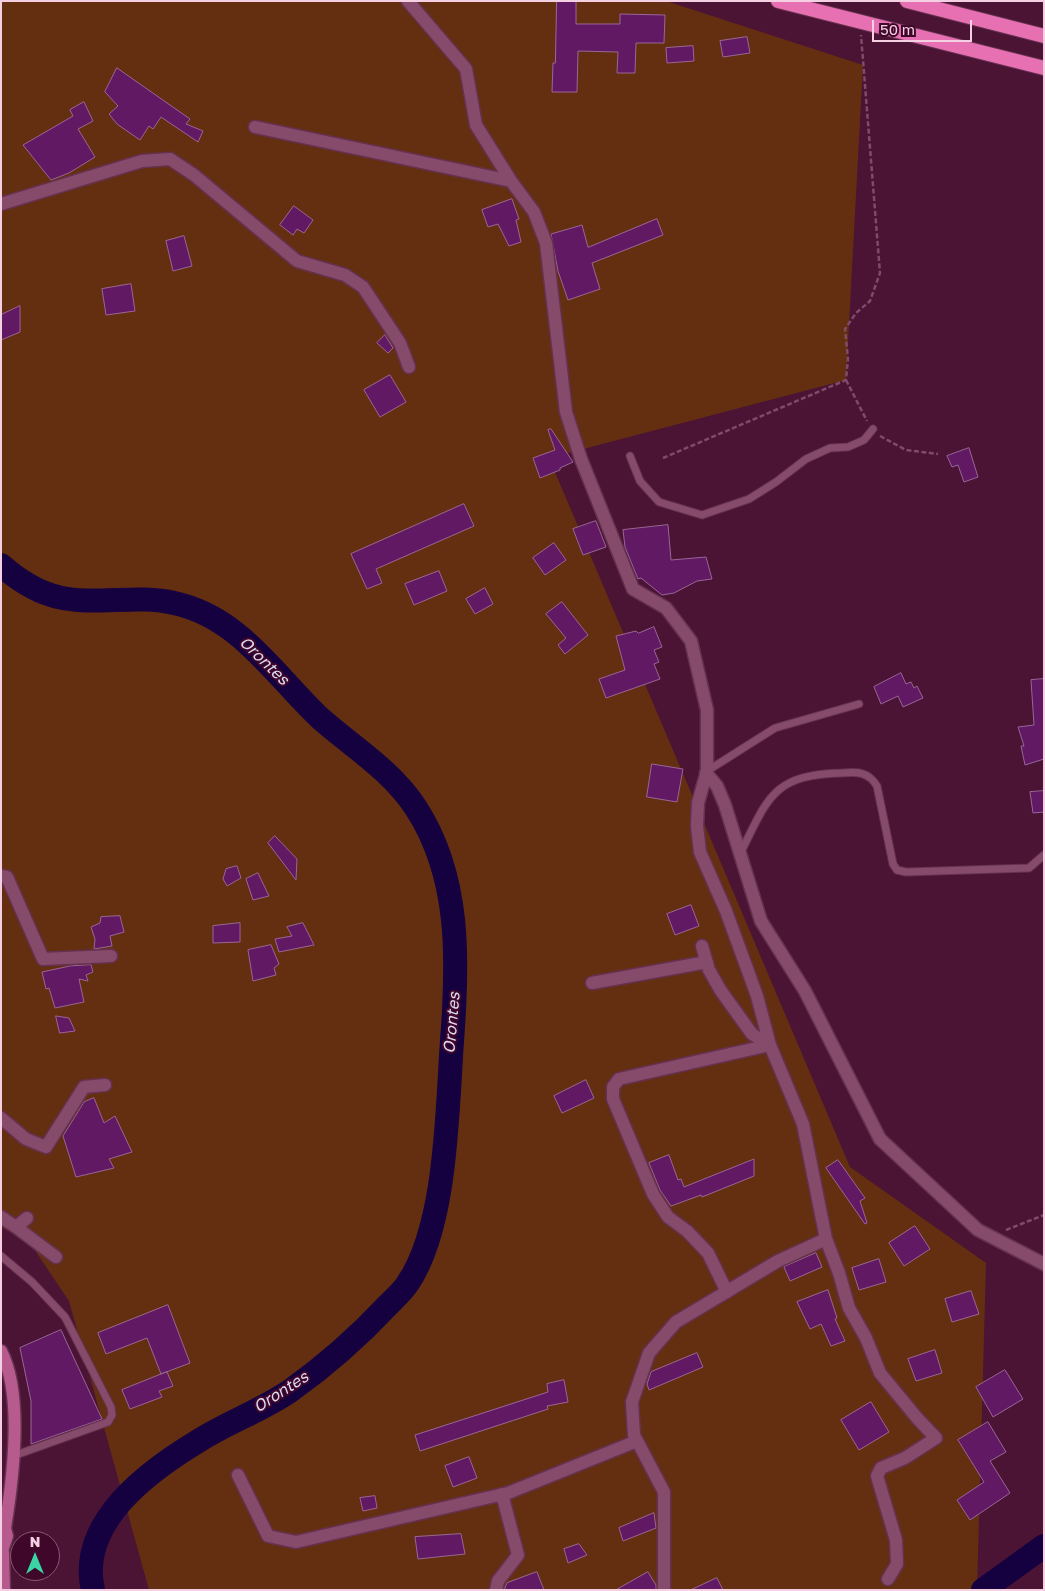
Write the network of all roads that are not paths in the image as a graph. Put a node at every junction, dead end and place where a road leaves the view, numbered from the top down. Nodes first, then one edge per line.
1 (408, 1) edge
2 (778, 1) edge
3 (907, 1) edge
4 (1044, 36) edge
5 (1044, 68) edge
6 (255, 127) dead end
7 (511, 181) junction
8 (1, 204) edge
9 (409, 367) dead end
10 (873, 429) dead end
11 (630, 456) dead end
12 (860, 704) dead end
13 (707, 772) junction
14 (740, 855) junction
15 (1044, 855) edge
16 (1, 876) edge
17 (702, 946) dead end
18 (111, 956) dead end
19 (707, 962) junction
20 (592, 983) dead end
21 (770, 1045) junction
22 (105, 1085) dead end
23 (1, 1118) edge
24 (1, 1217) edge
25 (27, 1218) dead end
26 (16, 1227) junction
27 (826, 1239) junction
28 (1, 1256) edge
29 (56, 1257) dead end
30 (1044, 1264) edge
31 (728, 1292) junction
32 (1, 1351) edge
33 (637, 1441) junction
34 (13, 1456) junction
35 (238, 1475) dead end
36 (502, 1494) junction
37 (3, 1523) edge
38 (2, 1553) edge
39 (888, 1579) dead end
40 (4, 1590) edge
41 (496, 1590) edge
42 (664, 1590) edge

1 - 7 street
2 - 5 highway
3 - 4 highway
6 - 7 street
7 - 13 street
8 - 9 street
10 - 11 lane
12 - 13 lane
13 - 14 street
13 - 21 street
14 - 15 lane
14 - 30 street
16 - 18 street
17 - 19 street
19 - 20 street
19 - 21 street
21 - 27 street
21 - 31 street
22 - 23 street
24 - 26 street
25 - 26 street
26 - 29 street
27 - 31 street
27 - 39 street
28 - 34 lane
31 - 33 street
32 - 34 main road
33 - 36 street
33 - 42 street
34 - 37 main road
35 - 36 street
36 - 41 street
37 - 38 main road
38 - 40 main road

